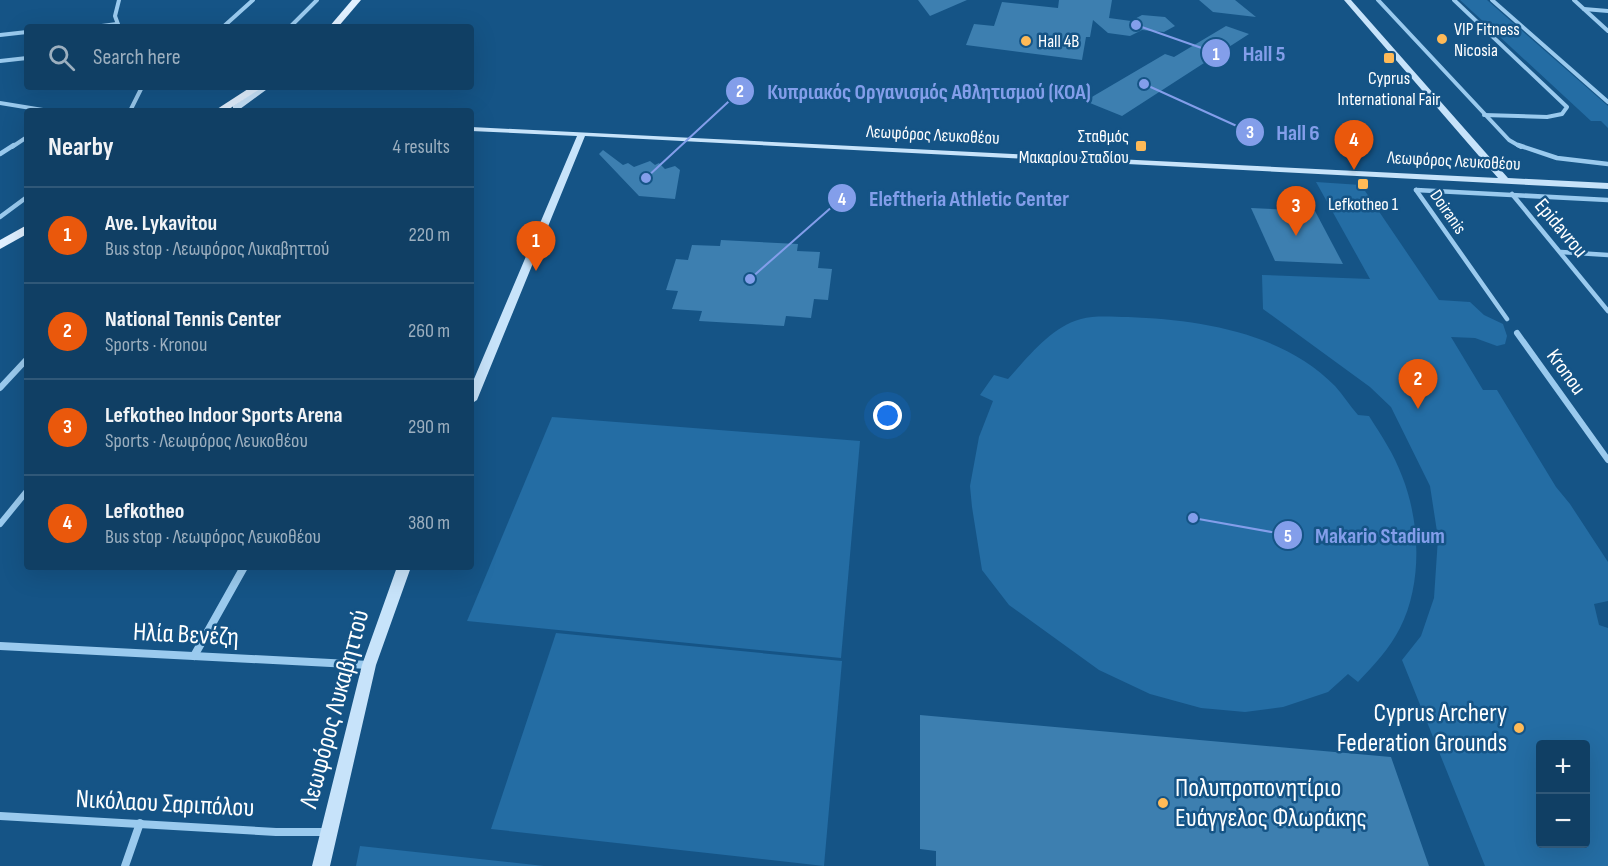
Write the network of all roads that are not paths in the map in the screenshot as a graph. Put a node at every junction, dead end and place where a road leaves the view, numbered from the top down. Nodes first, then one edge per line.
1 (119, 0) edge
2 (253, 0) edge
3 (317, 0) edge
4 (357, 0) edge
5 (1347, 0) edge
6 (1377, 0) edge
7 (1454, 0) edge
8 (1492, 0) edge
9 (1574, 0) edge
10 (1584, 9) junction
11 (1608, 11) edge
12 (118, 24) edge
13 (226, 24) edge
14 (293, 24) edge
15 (336, 24) edge
16 (1608, 31) edge
17 (24, 32) edge
18 (0, 35) edge
19 (24, 58) edge
20 (0, 61) edge
21 (140, 90) edge
22 (253, 90) edge
23 (262, 90) edge
24 (1608, 102) edge
25 (0, 103) edge
26 (31, 108) edge
27 (132, 108) edge
28 (224, 108) edge
29 (239, 108) edge
30 (1484, 115) junction
31 (474, 129) edge
32 (582, 134) junction
33 (24, 139) edge
34 (0, 154) edge
35 (1487, 159) junction
36 (1608, 164) edge
37 (1453, 177) junction
38 (1505, 180) junction
39 (1544, 182) junction
40 (1608, 186) edge
41 (1512, 194) junction
42 (24, 199) edge
43 (1608, 200) edge
44 (0, 217) edge
45 (24, 231) edge
46 (0, 245) edge
47 (1561, 252) junction
48 (1608, 255) edge
49 (1608, 311) edge
50 (1507, 319) dead end
51 (1517, 333) dead end
52 (24, 362) edge
53 (0, 388) edge
54 (474, 393) edge
55 (1608, 460) edge
56 (24, 495) edge
57 (0, 524) edge
58 (242, 570) edge
59 (403, 570) edge
60 (0, 646) edge
61 (194, 656) junction
62 (369, 665) junction
63 (0, 816) edge
64 (140, 823) junction
65 (328, 832) junction
66 (125, 866) edge
67 (321, 866) edge

1 - 12 street
2 - 13 street
3 - 14 street
4 - 15 main road
5 - 35 main road
6 - 30 street
7 - 30 street
8 - 24 street
9 - 10 street
10 - 11 street
10 - 16 street
17 - 18 street
19 - 20 street
21 - 27 street
22 - 28 main road
23 - 29 main road
25 - 26 street
30 - 36 street
31 - 32 main road, Λεωφόρος Λευκοθέου
32 - 37 main road, Λεωφόρος Λευκοθέου
32 - 54 main road
33 - 34 street
35 - 37 main road
35 - 38 main road
35 - 39 main road
37 - 38 main road, Λεωφόρος Λευκοθέου
38 - 39 main road, Λεωφόρος Λευκοθέου
39 - 40 main road, Λεωφόρος Λευκοθέου
41 - 43 street, Doiranis
41 - 47 street, Epidavrou
41 - 50 street, Doiranis
42 - 44 street
45 - 46 main road
47 - 48 street
47 - 49 street, Epidavrou
51 - 55 street, Kronou
52 - 53 street
56 - 57 street
58 - 61 street
59 - 62 main road, Λεωφόρος Λυκαβηττού
60 - 61 street, Ηλία Βενέζη
61 - 62 street, Ηλία Βενέζη
62 - 65 main road, Λεωφόρος Λυκαβηττού
63 - 64 street, Νικόλαου Σαριπόλου
64 - 65 street, Νικόλαου Σαριπόλου
64 - 66 street
65 - 67 main road, Λεωφόρος Λυκαβηττού

